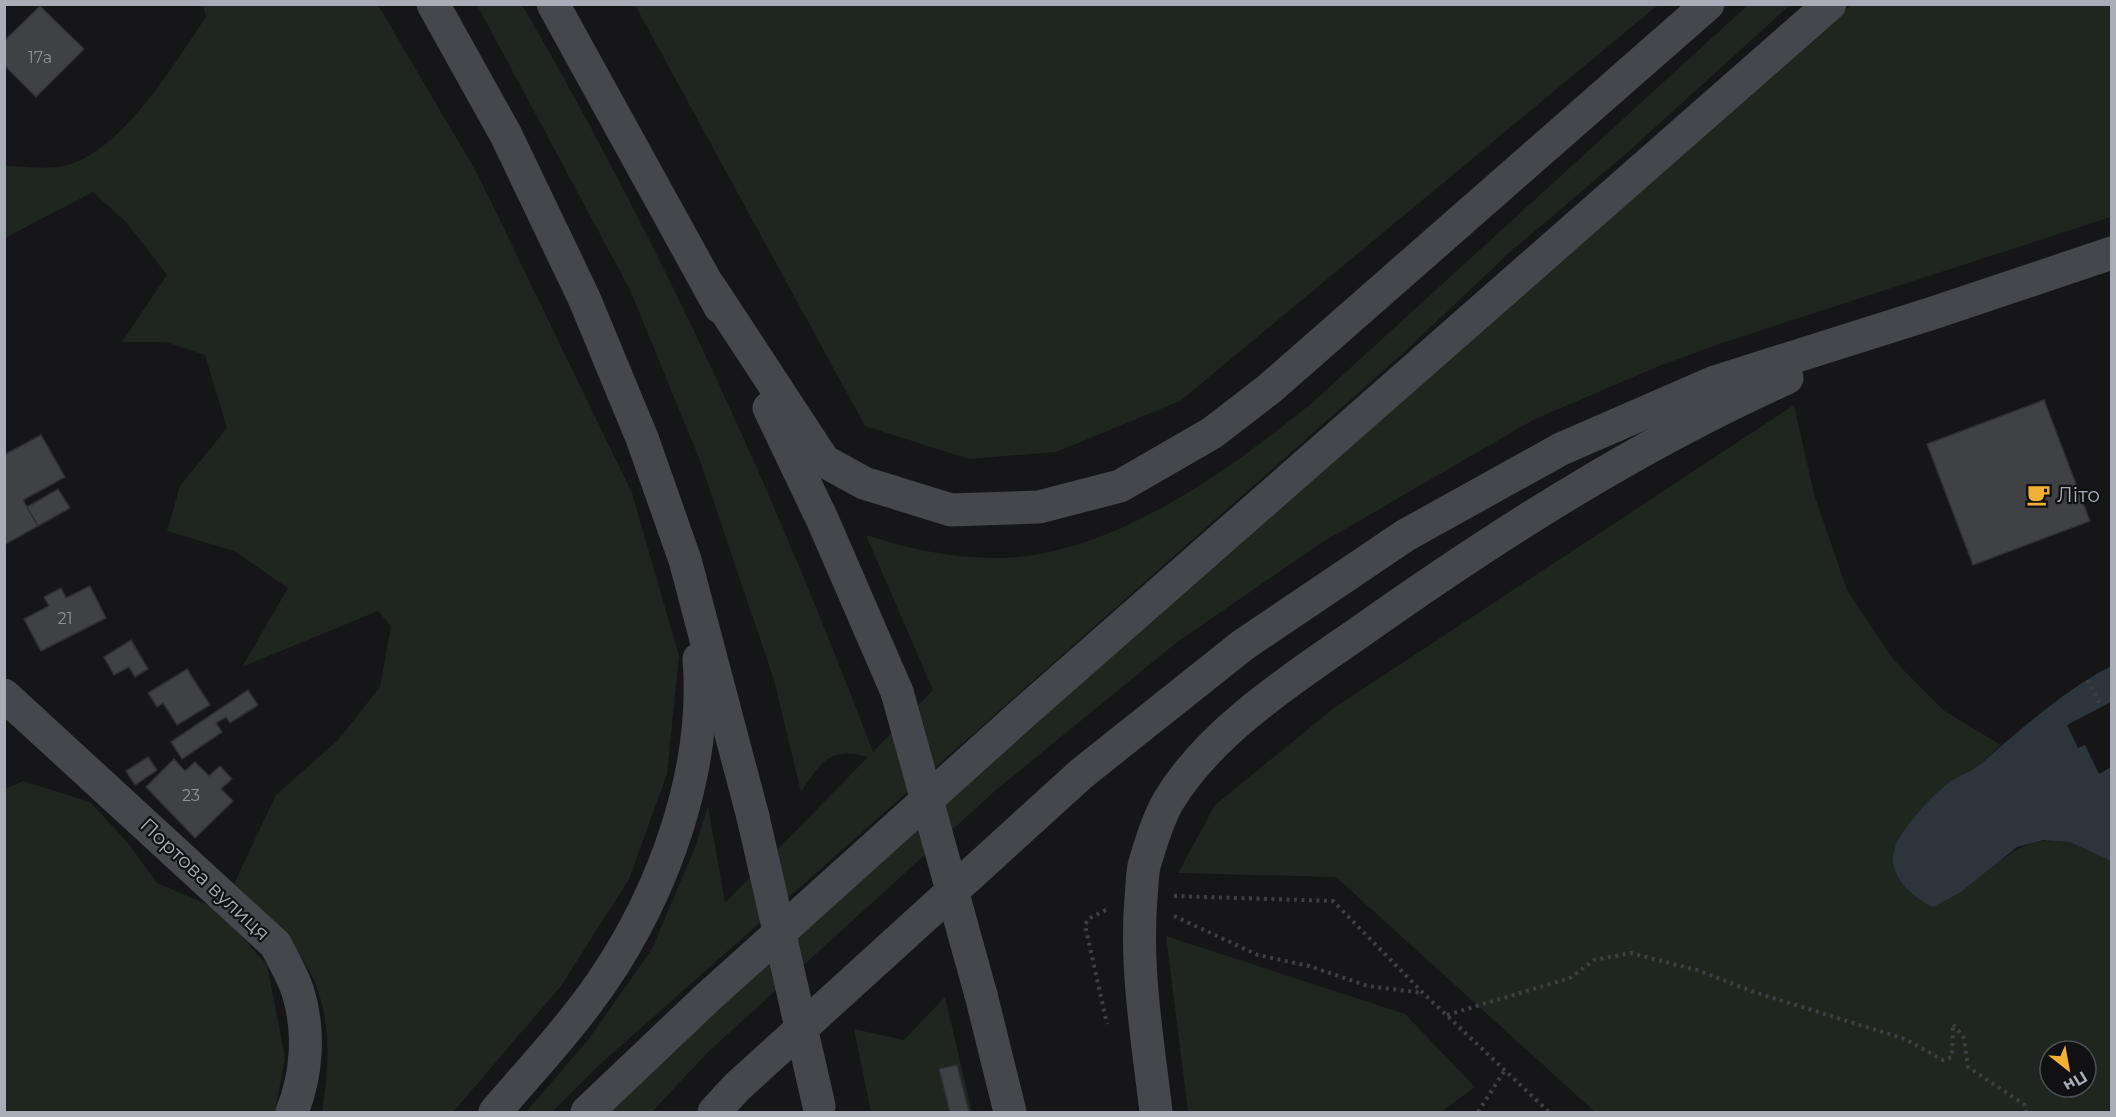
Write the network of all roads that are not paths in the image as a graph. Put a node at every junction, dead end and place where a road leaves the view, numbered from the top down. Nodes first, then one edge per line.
1 (433, 4) edge
2 (553, 4) edge
3 (1708, 4) edge
4 (1830, 4) edge
5 (2112, 253) edge
6 (710, 287) junction
7 (1933, 313) junction
8 (685, 560) junction
9 (4, 694) edge
10 (820, 1109) edge
11 (292, 1113) edge
12 (495, 1113) edge
13 (587, 1113) edge
14 (714, 1113) edge
15 (1010, 1113) edge
16 (1156, 1113) edge

1 - 8 main road
2 - 6 main road
3 - 6 main road
4 - 13 main road
5 - 7 main road
6 - 15 main road, bridge
7 - 14 main road
7 - 16 main road
8 - 10 main road, bridge
8 - 12 main road
9 - 11 main road, Портова вулиця

